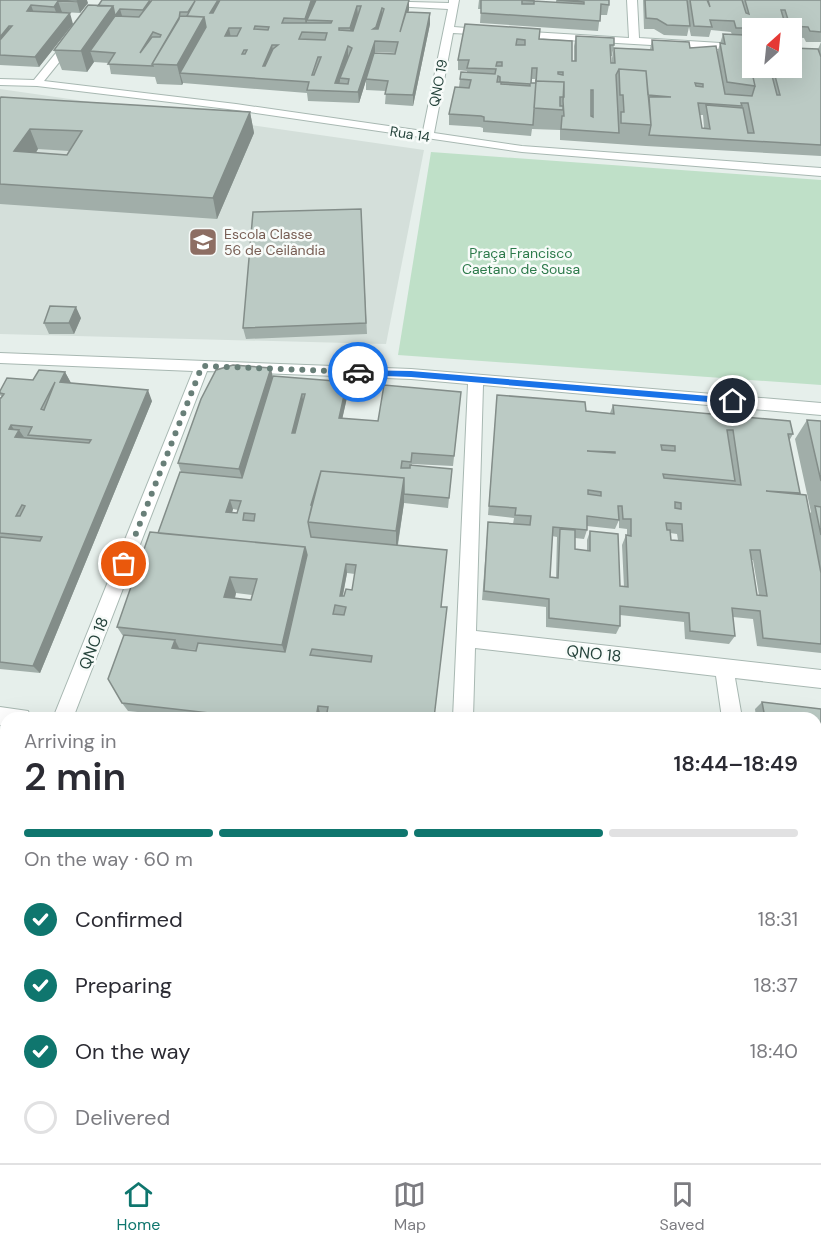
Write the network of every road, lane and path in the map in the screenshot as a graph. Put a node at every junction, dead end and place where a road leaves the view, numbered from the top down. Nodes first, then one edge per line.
1 (337, 0) edge
2 (632, 0) edge
3 (453, 3) edge
4 (82, 28) edge
5 (449, 30) junction
6 (495, 33) edge
7 (507, 33) edge
8 (634, 41) junction
9 (742, 47) edge
10 (0, 82) edge
11 (37, 83) junction
12 (428, 137) junction
13 (821, 172) edge
14 (0, 358) edge
15 (202, 366) junction
16 (476, 380) junction
17 (821, 409) edge
18 (465, 638) junction
19 (724, 668) junction
20 (821, 678) edge
21 (65, 712) edge
22 (463, 712) edge
23 (731, 712) edge

1 - 3 street, QNO 19
2 - 8 street
3 - 5 street, QNO 19
4 - 11 street
5 - 6 street
5 - 12 street, QNO 19
7 - 8 street
8 - 9 street
10 - 11 street, Rua 14
11 - 12 street, Rua 14
12 - 13 street, Rua 14
14 - 15 street
15 - 16 street
15 - 21 street, QNO 18
16 - 17 street
16 - 18 street
18 - 19 street, QNO 18
18 - 22 street
19 - 20 street, QNO 18
19 - 23 street

